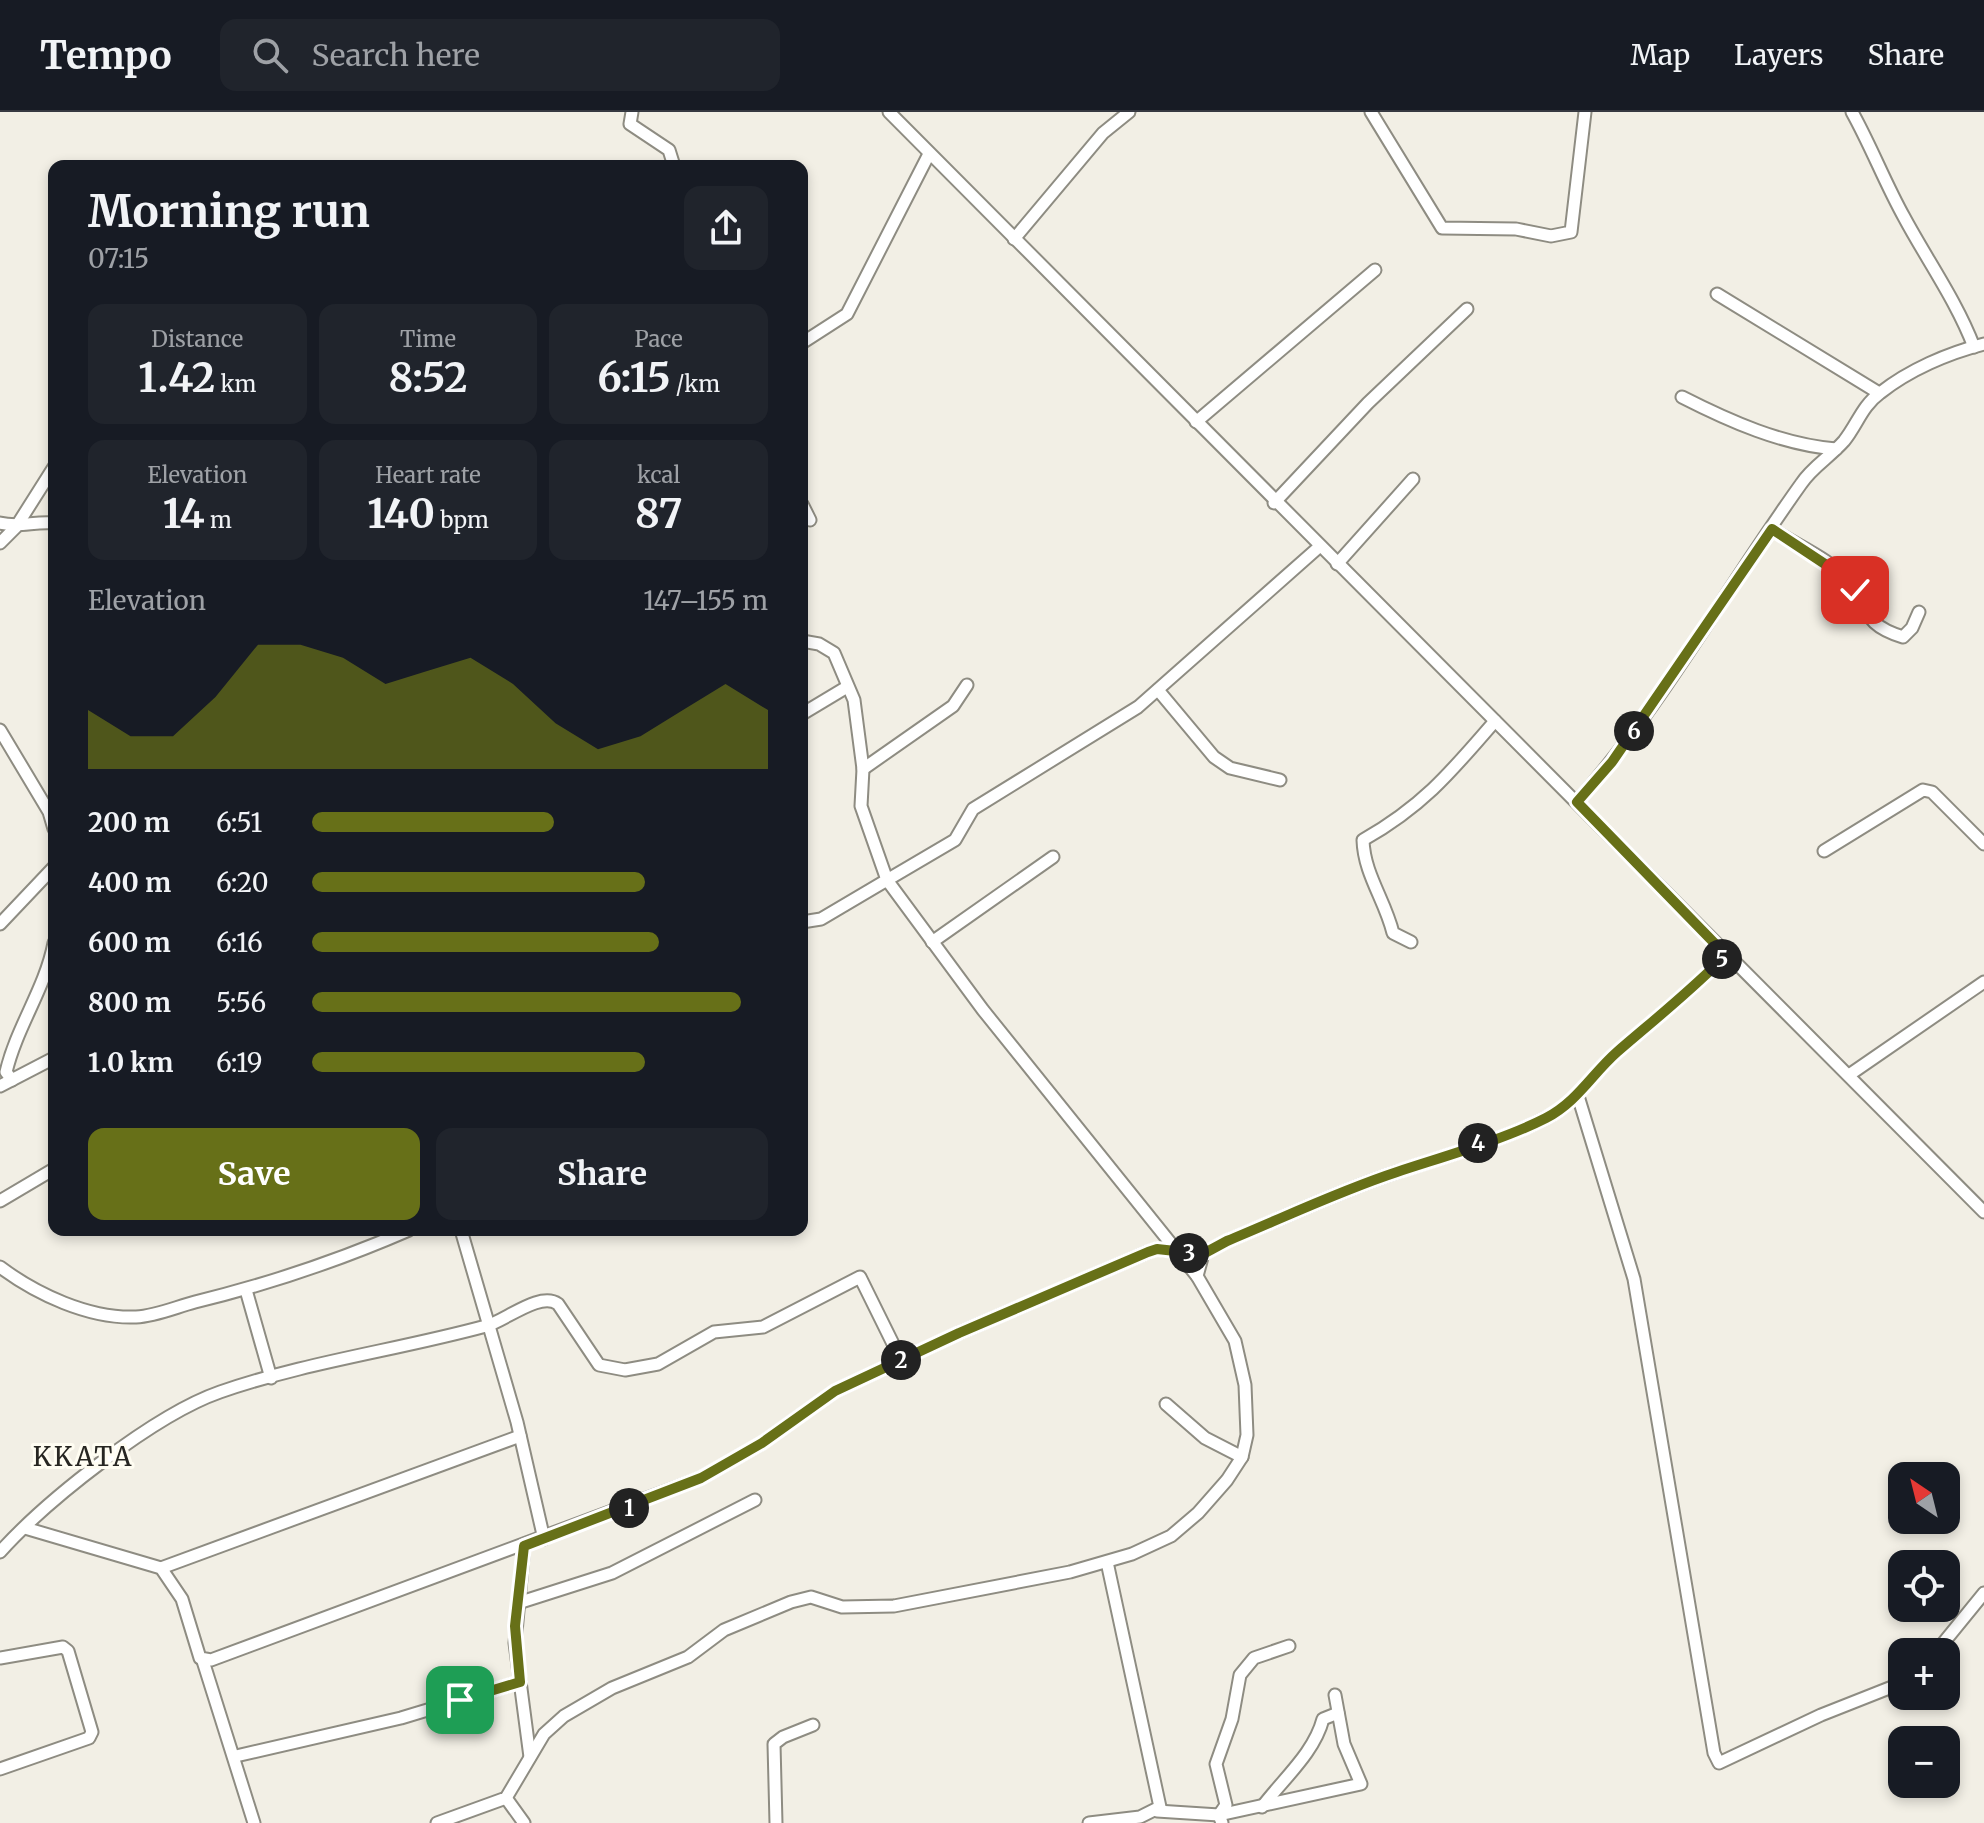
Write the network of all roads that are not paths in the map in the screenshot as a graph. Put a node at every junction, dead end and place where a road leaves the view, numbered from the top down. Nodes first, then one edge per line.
1 (632, 112) edge
2 (889, 112) edge
3 (1129, 112) edge
4 (1371, 112) edge
5 (1585, 112) edge
6 (1852, 112) edge
7 (929, 154) junction
8 (672, 160) edge
9 (1014, 239) junction
10 (1375, 270) dead end
11 (1717, 294) dead end
12 (1467, 309) dead end
13 (808, 339) edge
14 (1979, 345) edge
15 (1879, 393) junction
16 (1682, 397) dead end
17 (1196, 422) junction
18 (1836, 449) junction
19 (48, 476) edge
20 (1413, 479) dead end
21 (1274, 503) junction
22 (808, 516) edge
23 (810, 520) dead end
24 (0, 523) edge
25 (48, 524) edge
26 (16, 527) junction
27 (1772, 529) junction
28 (0, 543) edge
29 (1319, 547) junction
30 (1337, 564) junction
31 (1919, 612) dead end
32 (808, 642) edge
33 (967, 685) dead end
34 (847, 687) junction
35 (1158, 690) junction
36 (808, 710) edge
37 (1495, 721) junction
38 (0, 730) edge
39 (863, 769) junction
40 (1280, 780) dead end
41 (1577, 802) junction
42 (48, 813) edge
43 (1984, 844) edge
44 (1824, 851) dead end
45 (1053, 857) dead end
46 (48, 873) edge
47 (887, 880) junction
48 (808, 921) edge
49 (0, 924) edge
50 (932, 942) junction
51 (1411, 942) dead end
52 (1726, 955) junction
53 (48, 962) edge
54 (1982, 988) edge
55 (48, 1061) edge
56 (1849, 1075) junction
57 (12, 1080) junction
58 (0, 1086) edge
59 (1578, 1096) junction
60 (48, 1173) edge
61 (0, 1201) edge
62 (1984, 1212) edge
63 (393, 1236) edge
64 (463, 1236) edge
65 (1176, 1253) junction
66 (1203, 1254) junction
67 (0, 1267) edge
68 (1197, 1276) junction
69 (246, 1290) junction
70 (489, 1325) junction
71 (901, 1360) junction
72 (271, 1378) junction
73 (1166, 1404) dead end
74 (520, 1436) junction
75 (1242, 1457) junction
76 (755, 1500) dead end
77 (25, 1528) junction
78 (544, 1539) junction
79 (524, 1546) junction
80 (0, 1552) edge
81 (1107, 1562) junction
82 (161, 1568) junction
83 (1984, 1593) edge
84 (518, 1603) junction
85 (1947, 1638) edge
86 (1289, 1646) dead end
87 (0, 1658) edge
88 (203, 1661) junction
89 (520, 1682) junction
90 (1888, 1689) edge
91 (1335, 1695) dead end
92 (1338, 1713) junction
93 (813, 1725) dead end
94 (236, 1756) junction
95 (530, 1757) junction
96 (0, 1769) edge
97 (506, 1798) junction
98 (1262, 1807) junction
99 (1157, 1811) junction
100 (1221, 1819) edge
101 (254, 1823) edge
102 (437, 1823) edge
103 (524, 1823) edge
104 (776, 1823) edge
105 (1089, 1823) edge

1 - 8 street
2 - 7 street
3 - 9 street
4 - 5 street
6 - 14 street
7 - 9 street
7 - 13 street
9 - 17 street
10 - 17 street
11 - 15 street
12 - 21 street
14 - 15 street
15 - 18 street
16 - 18 street
17 - 21 street
18 - 27 street
19 - 26 street
20 - 30 street
21 - 29 street
22 - 23 street
24 - 26 street
25 - 26 street
26 - 28 street
27 - 31 street
27 - 41 street
29 - 30 street
29 - 35 street
30 - 37 street
32 - 34 street
33 - 39 street
34 - 36 street
34 - 39 street
35 - 40 street
35 - 47 street
37 - 41 street
37 - 51 street
38 - 42 street
39 - 47 street
41 - 52 street
43 - 44 street
45 - 50 street
46 - 49 street
47 - 48 street
47 - 50 street
50 - 65 street
52 - 56 street
52 - 59 street
53 - 57 street
54 - 56 street
55 - 57 street
56 - 62 street
57 - 58 street
59 - 66 street
59 - 90 street
60 - 61 street
63 - 69 street
64 - 70 street
65 - 66 street
65 - 68 street
65 - 71 street
66 - 68 street
67 - 69 street
68 - 75 street
69 - 72 street
70 - 71 street
70 - 72 street
70 - 74 street
71 - 78 street
72 - 77 street
73 - 75 street
74 - 78 street
74 - 82 street
75 - 81 street
76 - 84 street
77 - 80 street
77 - 82 street
78 - 79 street
79 - 84 street
79 - 88 street
81 - 95 street
81 - 99 street
82 - 88 street
83 - 85 street
84 - 89 street
86 - 100 street
87 - 96 street
88 - 94 street
89 - 94 street
89 - 95 street
91 - 92 street
92 - 98 street
92 - 98 street
93 - 104 street
94 - 101 street
95 - 97 street
97 - 102 street
97 - 103 street
98 - 100 street
99 - 100 street
99 - 105 street

